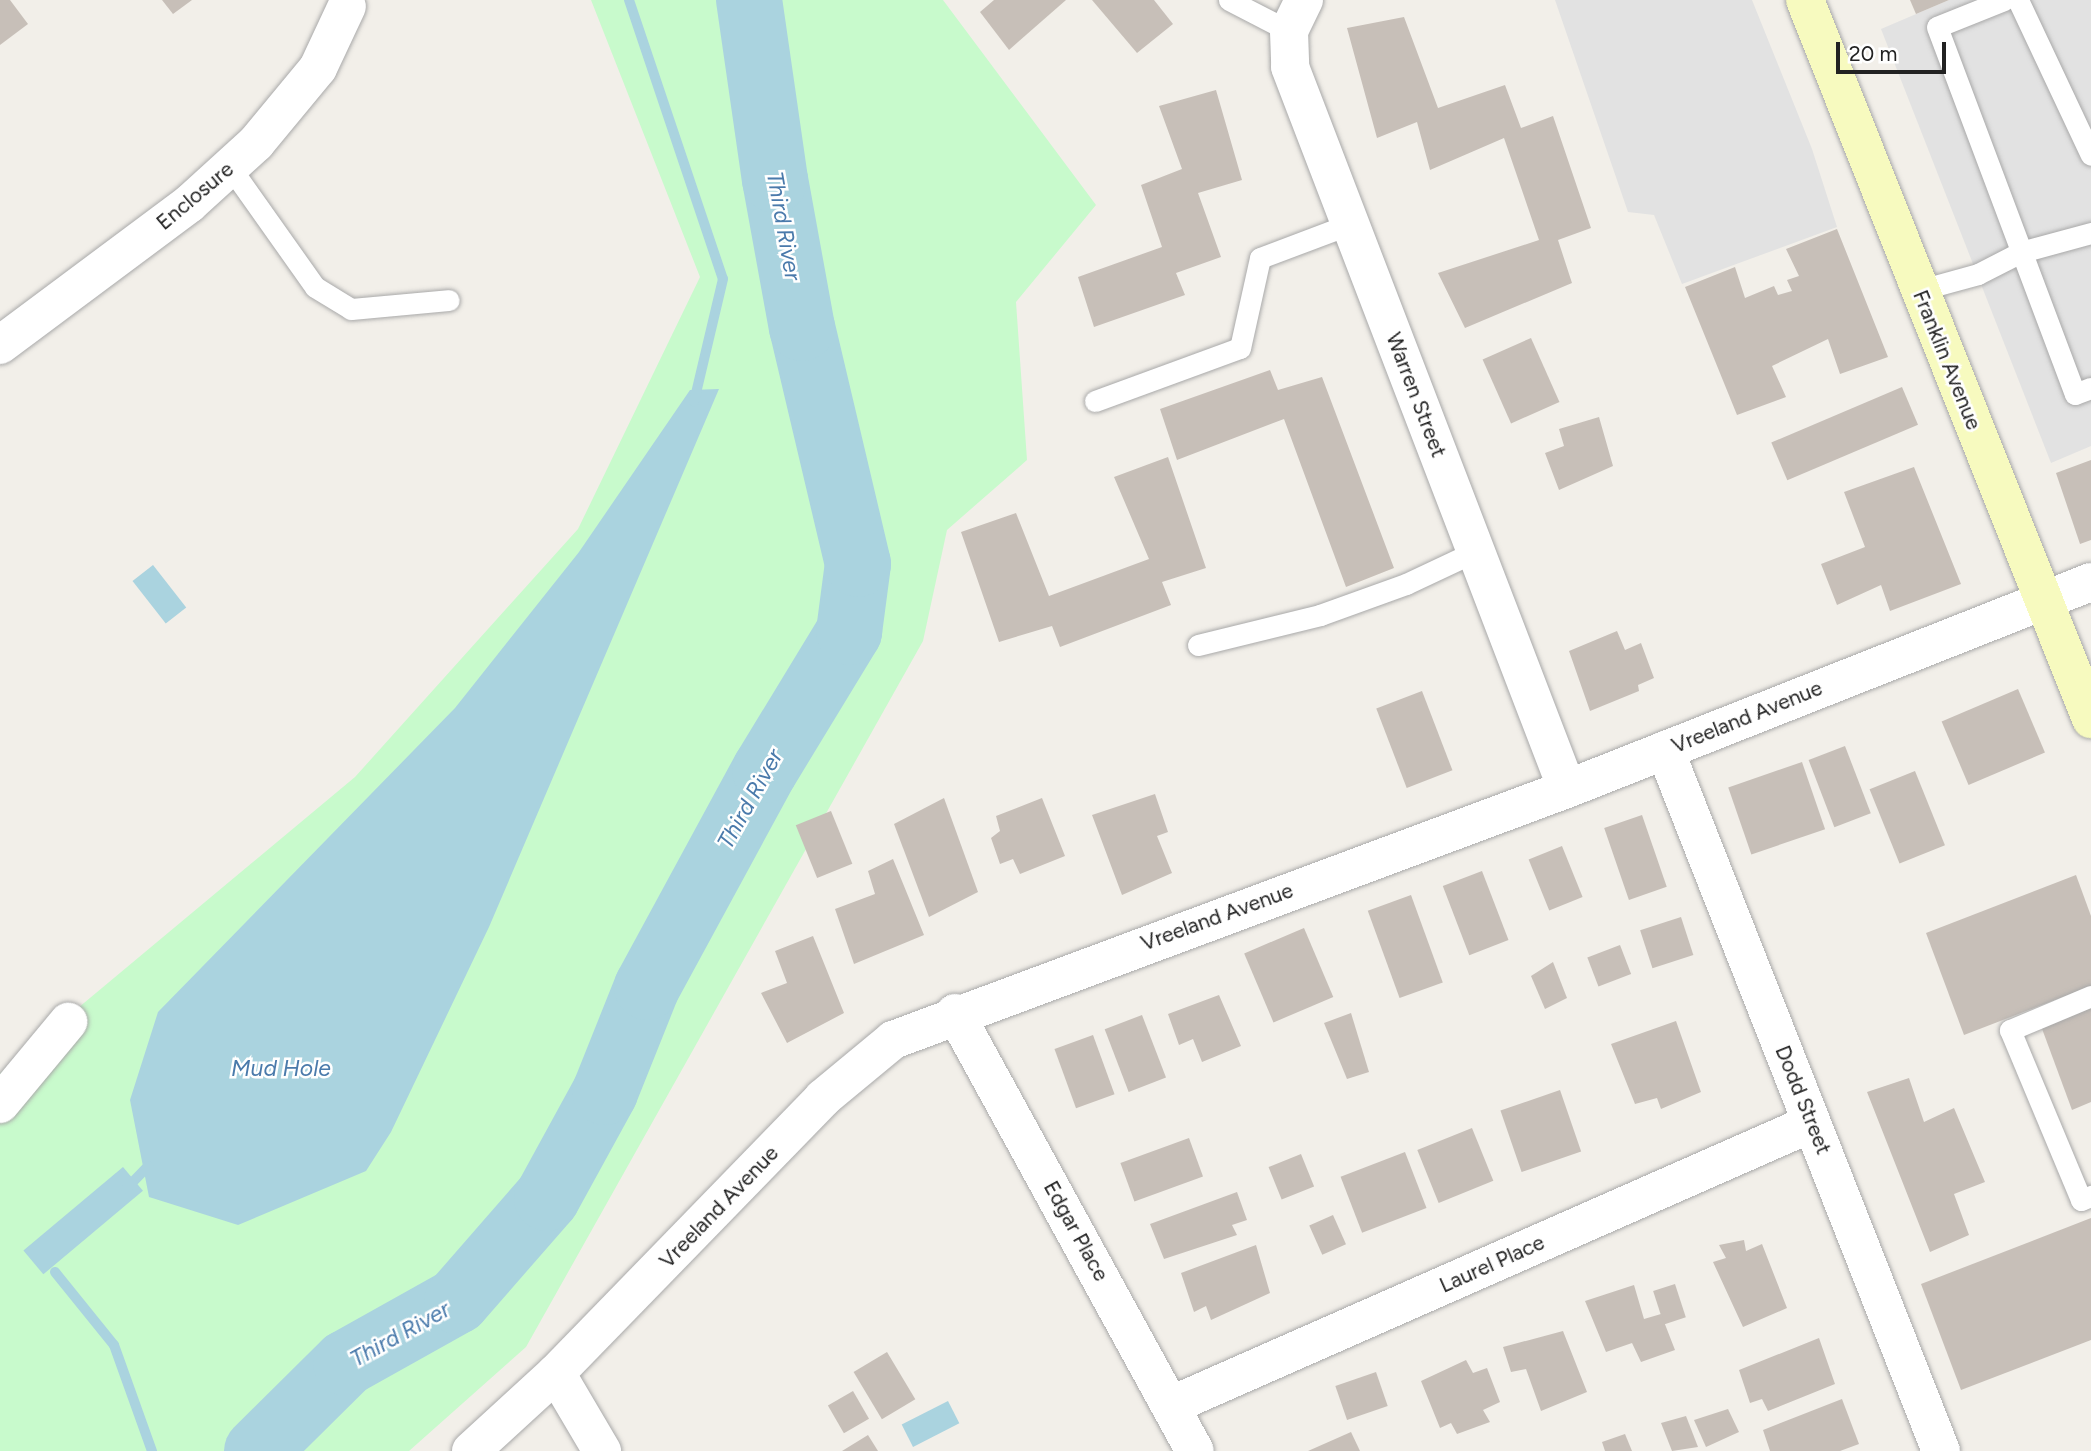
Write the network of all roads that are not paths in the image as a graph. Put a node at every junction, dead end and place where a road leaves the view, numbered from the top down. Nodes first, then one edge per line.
1 (1229, 0) edge
2 (1805, 0) edge
3 (2004, 0) edge
4 (2018, 0) edge
5 (347, 6) dead end
6 (1297, 16) edge
7 (2091, 155) edge
8 (230, 167) junction
9 (1350, 224) junction
10 (2091, 233) edge
11 (2021, 252) junction
12 (1920, 290) junction
13 (449, 300) dead end
14 (0, 345) edge
15 (2091, 388) edge
16 (1095, 401) dead end
17 (1476, 551) junction
18 (2091, 582) edge
19 (2042, 600) junction
20 (1198, 645) dead end
21 (2091, 719) edge
22 (1665, 750) junction
23 (1567, 789) junction
24 (2091, 996) edge
25 (955, 1013) junction
26 (68, 1022) dead end
27 (0, 1104) edge
28 (1812, 1122) junction
29 (2091, 1196) edge
30 (556, 1373) junction
31 (1172, 1405) junction
32 (471, 1451) edge
33 (602, 1451) edge
34 (1195, 1451) edge
35 (1941, 1451) edge

1 - 6 lane
2 - 12 main road, Franklin Avenue
3 - 11 lane
4 - 7 lane
5 - 8 street, Enclosure
6 - 9 street, Warren Street
8 - 13 lane
8 - 14 street, Enclosure
9 - 16 lane
9 - 17 street, Warren Street
10 - 11 lane
11 - 12 lane
11 - 15 lane
12 - 19 main road, Franklin Avenue
17 - 20 lane
17 - 23 street, Warren Street
18 - 19 street, Vreeland Avenue
19 - 21 main road, Franklin Avenue
19 - 22 street, Vreeland Avenue
22 - 23 street, Vreeland Avenue
22 - 28 street, Dodd Street
23 - 25 street, Vreeland Avenue
24 - 29 lane
25 - 30 street, Vreeland Avenue
25 - 31 street, Edgar Place
26 - 27 street
28 - 31 street, Laurel Place
28 - 35 street, Dodd Street
30 - 32 street, Vreeland Avenue
30 - 33 street
31 - 34 street, Edgar Place

